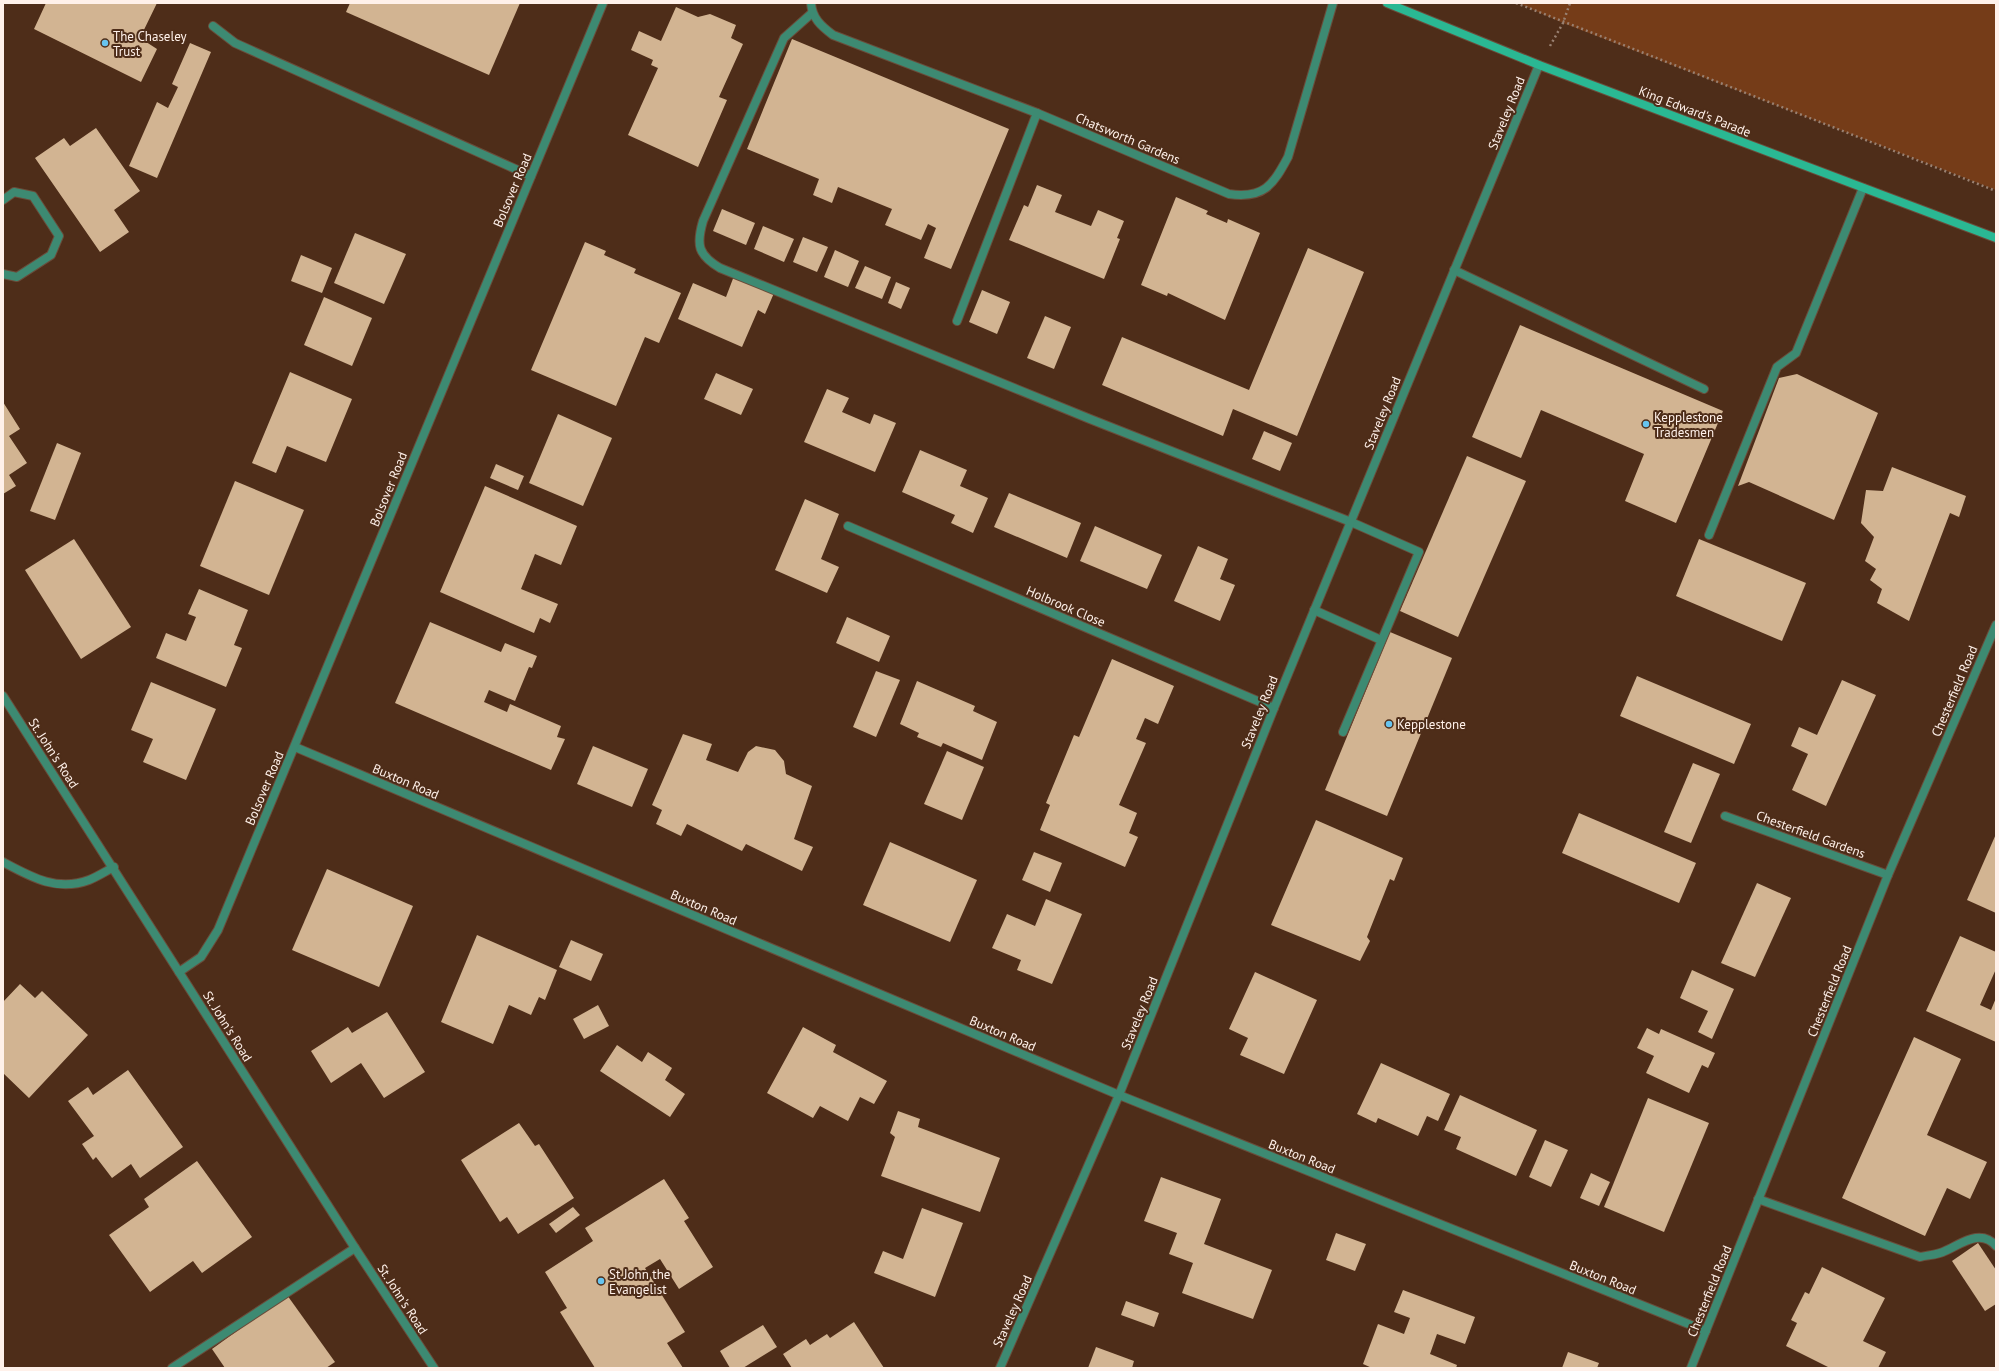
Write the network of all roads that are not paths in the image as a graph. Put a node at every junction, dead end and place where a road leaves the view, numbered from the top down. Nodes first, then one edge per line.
1 (603, 3) edge
2 (811, 3) edge
3 (1333, 3) edge
4 (1387, 3) edge
5 (812, 13) junction
6 (213, 26) dead end
7 (1539, 64) junction
8 (1037, 113) junction
9 (531, 176) junction
10 (1863, 188) junction
11 (3, 200) edge
12 (1996, 238) edge
13 (1454, 270) junction
14 (3, 274) edge
15 (956, 321) dead end
16 (1704, 389) dead end
17 (1350, 522) junction
18 (848, 526) dead end
19 (1709, 535) dead end
20 (1314, 610) junction
21 (1996, 625) edge
22 (1381, 640) junction
23 (3, 696) edge
24 (1274, 708) junction
25 (1343, 732) dead end
26 (295, 747) junction
27 (1725, 816) dead end
28 (3, 862) edge
29 (114, 867) junction
30 (1888, 875) junction
31 (179, 972) junction
32 (1118, 1095) junction
33 (1758, 1199) junction
34 (1996, 1246) edge
35 (355, 1248) junction
36 (1706, 1331) junction
37 (172, 1368) edge
38 (434, 1368) edge
39 (1000, 1368) edge
40 (1691, 1368) edge

1 - 9 street, Bolsover Road
2 - 5 street
3 - 8 street, Chatsworth Gardens
4 - 7 main road, King Edward's Parade
5 - 8 street, Chatsworth Gardens
5 - 17 street
6 - 9 street
7 - 10 main road, King Edward's Parade
7 - 13 street, Staveley Road
8 - 15 street
9 - 26 street, Bolsover Road
10 - 12 main road, King Edward's Parade
10 - 19 street
11 - 14 street
13 - 16 street
13 - 17 street, Staveley Road
17 - 20 street, Staveley Road
17 - 22 street
18 - 24 street, Holbrook Close
20 - 22 street
20 - 24 street, Staveley Road
21 - 30 street, Chesterfield Road
22 - 25 street
23 - 29 street, St. John's Road
24 - 32 street, Staveley Road
26 - 31 street, Bolsover Road
26 - 32 street, Buxton Road
27 - 30 street, Chesterfield Gardens
28 - 29 street
29 - 31 street, St. John's Road
30 - 33 street, Chesterfield Road
31 - 35 street, St. John's Road
32 - 36 street, Buxton Road
32 - 39 street, Staveley Road
33 - 34 street
33 - 36 street, Chesterfield Road
35 - 37 street
35 - 38 street, St. John's Road
36 - 40 street, Chesterfield Road

